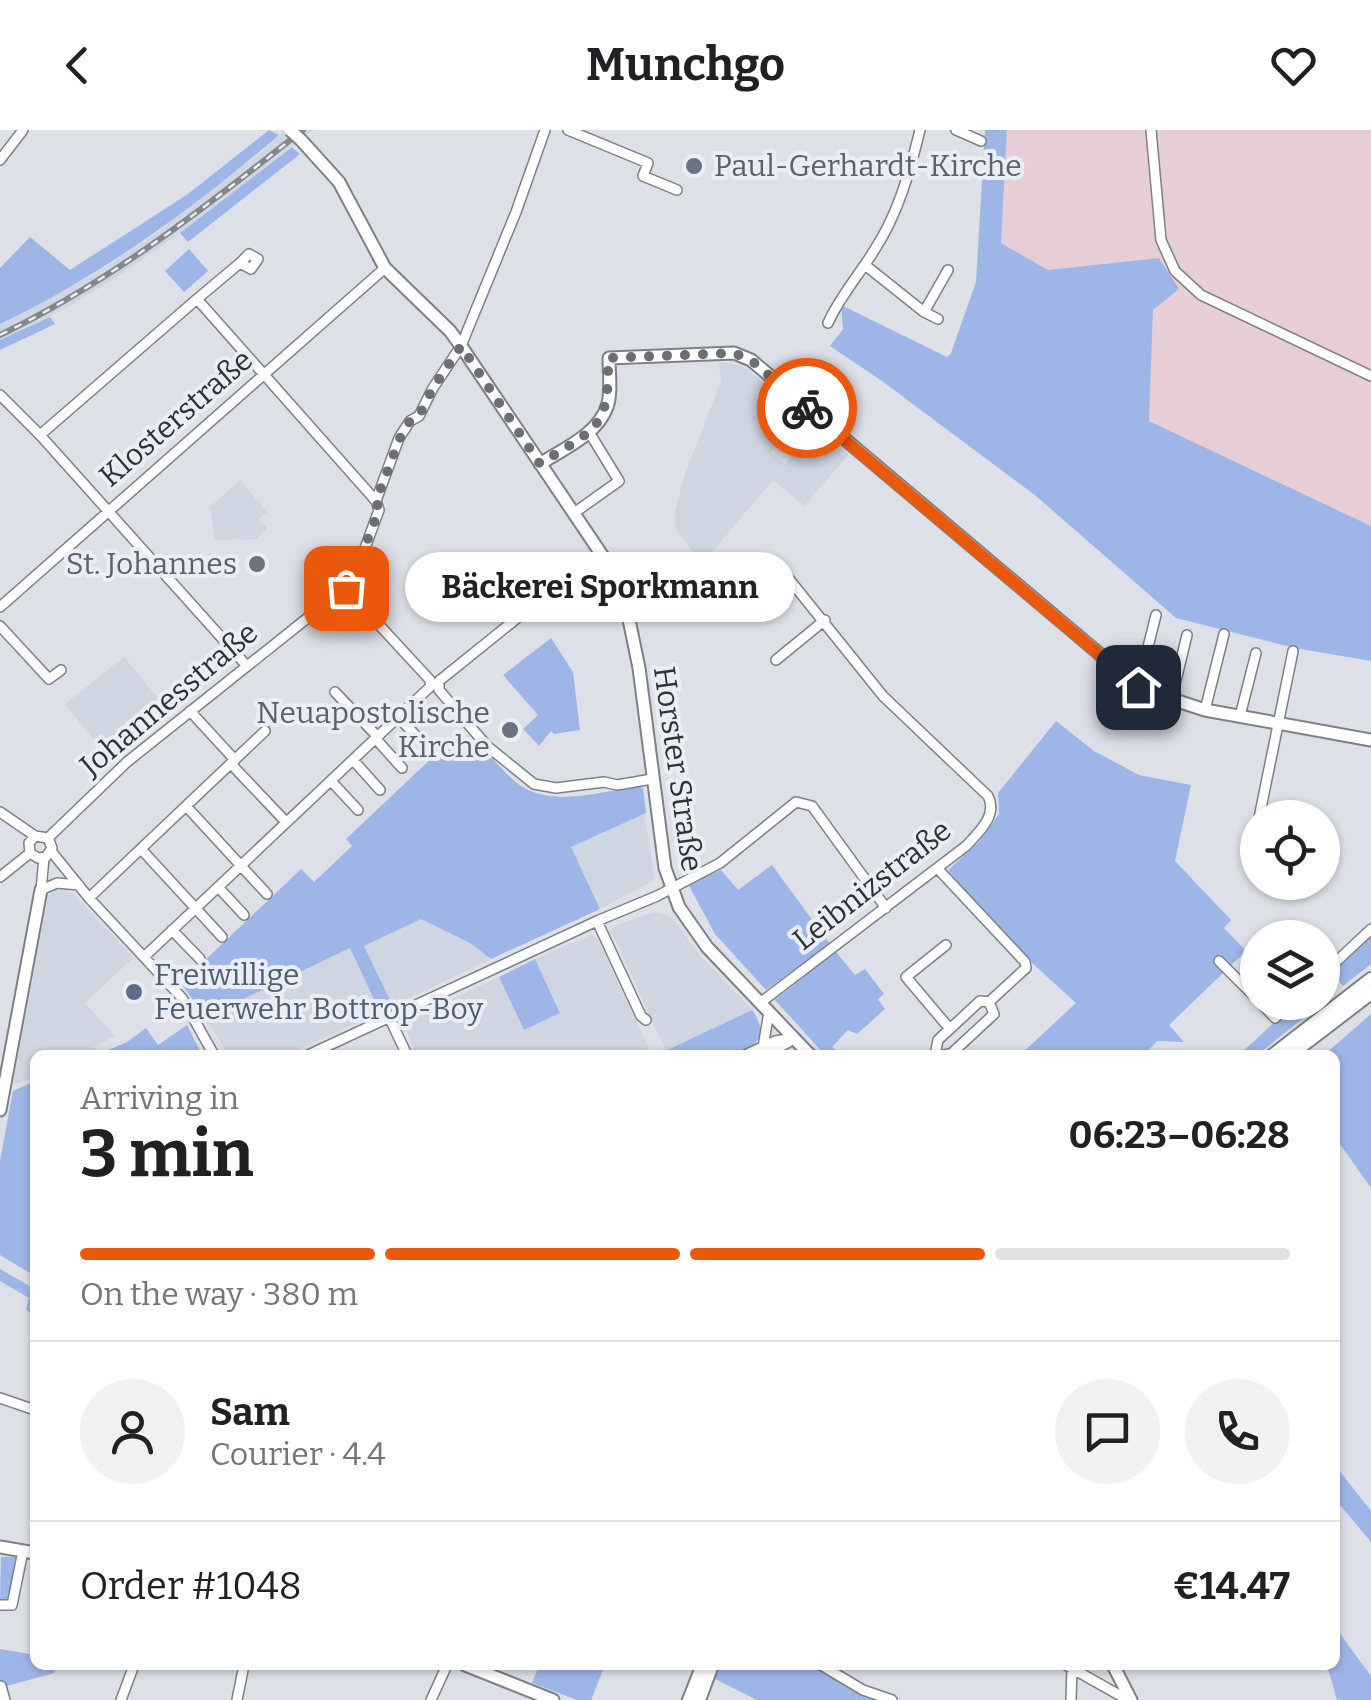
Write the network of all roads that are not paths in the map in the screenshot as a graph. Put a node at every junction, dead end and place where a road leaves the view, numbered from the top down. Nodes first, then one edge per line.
1 (23, 130) edge
2 (290, 130) edge
3 (545, 130) edge
4 (568, 130) edge
5 (920, 130) edge
6 (956, 130) edge
7 (1150, 130) edge
8 (980, 141) dead end
9 (0, 160) edge
10 (676, 190) dead end
11 (240, 262) dead end
12 (865, 265) junction
13 (385, 268) junction
14 (948, 270) dead end
15 (198, 300) junction
16 (924, 312) junction
17 (938, 319) dead end
18 (828, 323) dead end
19 (461, 346) junction
20 (263, 376) junction
21 (1371, 376) edge
22 (3, 403) edge
23 (589, 432) junction
24 (40, 435) junction
25 (540, 464) junction
26 (376, 501) junction
27 (107, 510) junction
28 (574, 512) junction
29 (762, 558) dead end
30 (606, 561) junction
31 (346, 588) junction
32 (0, 607) edge
33 (1156, 615) dead end
34 (825, 620) junction
35 (0, 626) edge
36 (1224, 634) dead end
37 (1188, 636) dead end
38 (1293, 651) dead end
39 (1256, 652) dead end
40 (776, 660) dead end
41 (246, 665) junction
42 (62, 670) dead end
43 (435, 686) junction
44 (1138, 687) junction
45 (335, 692) dead end
46 (1171, 701) junction
47 (1206, 710) junction
48 (190, 711) junction
49 (1240, 716) junction
50 (398, 717) junction
51 (1278, 723) junction
52 (264, 731) dead end
53 (376, 737) junction
54 (1371, 740) edge
55 (425, 745) dead end
56 (353, 760) junction
57 (232, 762) junction
58 (402, 768) dead end
59 (652, 779) junction
60 (331, 781) junction
61 (380, 790) dead end
62 (1262, 800) edge
63 (186, 806) junction
64 (358, 810) dead end
65 (0, 812) edge
66 (286, 822) junction
67 (35, 836) junction
68 (48, 838) junction
69 (141, 848) junction
70 (30, 853) junction
71 (47, 854) junction
72 (241, 865) junction
73 (938, 869) junction
74 (0, 878) edge
75 (79, 885) junction
76 (218, 886) junction
77 (670, 888) junction
78 (41, 890) junction
79 (268, 894) dead end
80 (89, 898) junction
81 (196, 908) junction
82 (886, 908) junction
83 (244, 915) dead end
84 (597, 920) junction
85 (1371, 929) edge
86 (172, 930) junction
87 (222, 937) dead end
88 (946, 945) dead end
89 (145, 956) junction
90 (1340, 957) edge
91 (200, 959) dead end
92 (1218, 960) dead end
93 (1371, 979) edge
94 (1240, 982) edge
95 (1371, 992) edge
96 (989, 1002) junction
97 (764, 1007) junction
98 (389, 1018) junction
99 (646, 1020) dead end
100 (950, 1030) junction
101 (795, 1038) junction
102 (211, 1050) edge
103 (319, 1050) edge
104 (405, 1050) edge
105 (764, 1050) edge
106 (766, 1050) edge
107 (806, 1050) edge
108 (936, 1050) edge
109 (955, 1050) edge
110 (1279, 1050) edge
111 (1296, 1050) edge
112 (0, 1110) edge
113 (0, 1398) edge
114 (30, 1408) edge
115 (0, 1547) edge
116 (29, 1552) edge
117 (0, 1606) edge
118 (132, 1670) edge
119 (243, 1670) edge
120 (445, 1670) edge
121 (477, 1670) edge
122 (701, 1670) edge
123 (710, 1670) edge
124 (829, 1670) edge
125 (1069, 1670) edge
126 (1075, 1670) edge
127 (1115, 1670) edge
128 (1, 1686) edge
129 (6, 1700) edge
130 (121, 1700) edge
131 (237, 1700) edge
132 (431, 1700) edge
133 (553, 1700) edge
134 (689, 1700) edge
135 (699, 1700) edge
136 (892, 1700) edge
137 (1071, 1700) edge
138 (1130, 1700) edge

1 - 9 street
2 - 13 street, Horster Straße, bridge
3 - 19 street, Johannesstraße
4 - 10 street
5 - 12 street
6 - 8 street
7 - 21 street
11 - 15 street
12 - 16 street
12 - 18 street
13 - 19 street, Horster Straße
13 - 20 street, Klosterstraße
14 - 16 street
15 - 20 street
15 - 24 street
16 - 17 street
19 - 25 street, Horster Straße
19 - 26 street, Johannesstraße
20 - 26 street
20 - 27 street, Klosterstraße
22 - 24 street
23 - 25 street
23 - 28 street
23 - 44 street
24 - 27 street
25 - 28 street, Horster Straße
26 - 31 street, Johannesstraße
27 - 32 street, Klosterstraße
27 - 41 street
28 - 30 street, Horster Straße
29 - 34 street, Leibnizstraße
30 - 43 street
30 - 59 street, Horster Straße
31 - 41 street, Johannesstraße
31 - 43 street
33 - 44 street
34 - 40 street
34 - 73 street, Leibnizstraße
35 - 42 street
36 - 47 street
37 - 46 street
38 - 51 street
39 - 49 street
41 - 48 street, Johannesstraße
43 - 50 street
43 - 59 street
44 - 46 street
45 - 53 street
46 - 47 street
47 - 49 street
48 - 57 street
48 - 68 street, Johannesstraße
49 - 51 street
50 - 53 street
50 - 55 street
51 - 54 street
51 - 62 street
52 - 57 street
53 - 56 street
53 - 58 street
56 - 60 street
56 - 61 street
57 - 63 street
57 - 66 street
59 - 77 street, Horster Straße
60 - 64 street
60 - 66 street
63 - 69 street
63 - 72 street
65 - 67 street
66 - 72 street
67 - 68 street
67 - 70 street
68 - 71 street
69 - 80 street
69 - 81 street
70 - 71 street
70 - 74 street
71 - 75 street
71 - 78 street
72 - 76 street
72 - 79 street
73 - 82 street, Leibnizstraße
73 - 96 street
75 - 78 street
75 - 80 street
76 - 81 street
76 - 83 street
77 - 82 street
77 - 84 street
77 - 97 street, Horster Straße
78 - 112 street
80 - 89 street
81 - 86 street
81 - 87 street
82 - 97 street, Leibnizstraße
84 - 98 street
84 - 99 street
85 - 90 street
86 - 89 street
86 - 91 street
88 - 100 street
89 - 102 street
92 - 94 street
93 - 110 main road
95 - 111 main road
96 - 100 street
96 - 109 street
97 - 101 street, Horster Straße
97 - 105 street
98 - 103 street
98 - 104 street
100 - 108 street
101 - 106 street
101 - 107 street, Horster Straße
113 - 114 street
115 - 116 street
116 - 117 street
118 - 130 street
119 - 131 street
120 - 132 street
121 - 133 street
122 - 134 main road
123 - 135 main road
124 - 136 street
125 - 137 street
126 - 138 street
127 - 138 street
128 - 129 street

